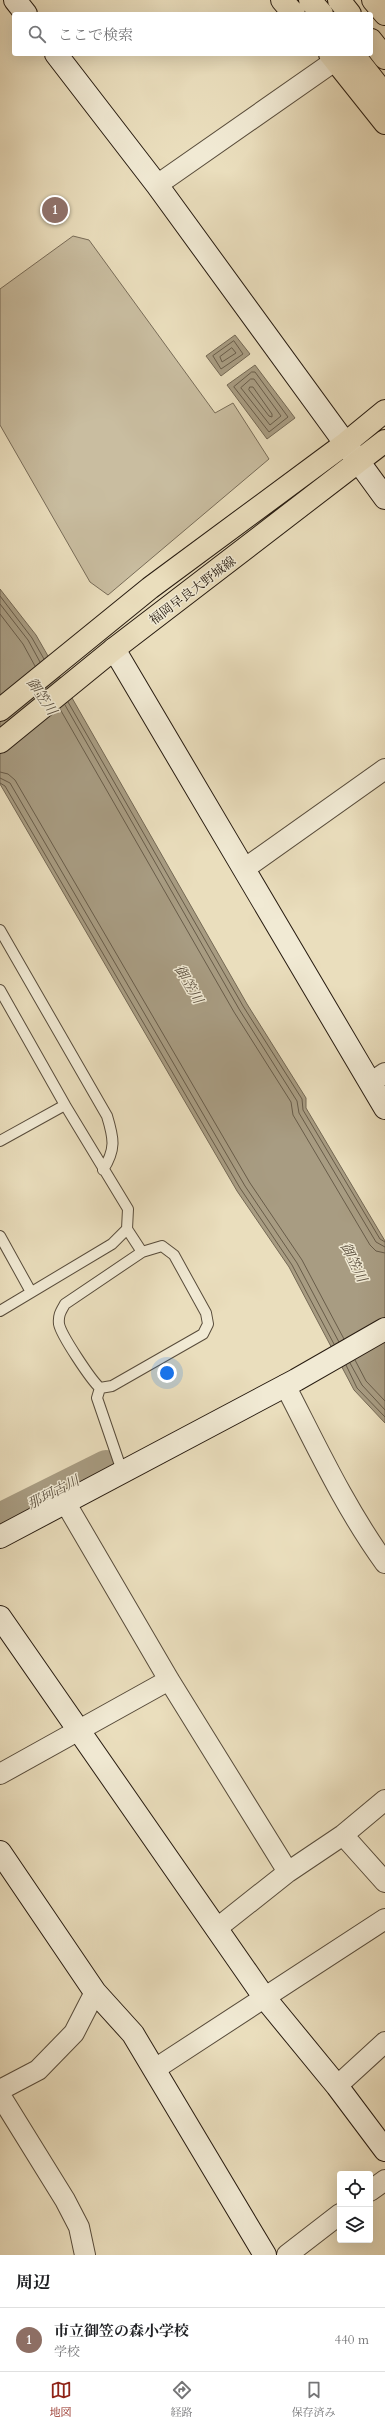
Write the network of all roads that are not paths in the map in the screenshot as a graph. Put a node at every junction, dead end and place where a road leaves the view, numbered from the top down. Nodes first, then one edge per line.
1 (15, 0) edge
2 (282, 0) edge
3 (310, 0) edge
4 (339, 0) edge
5 (373, 0) edge
6 (24, 12) edge
7 (292, 12) edge
8 (320, 12) edge
9 (348, 12) edge
10 (385, 14) edge
11 (373, 43) edge
12 (58, 56) edge
13 (340, 56) edge
14 (385, 58) edge
15 (385, 95) edge
16 (385, 123) edge
17 (157, 186) junction
18 (385, 411) edge
19 (385, 442) edge
20 (346, 443) junction
21 (359, 462) junction
22 (385, 498) edge
23 (114, 649) junction
24 (0, 710) edge
25 (0, 742) edge
26 (385, 769) edge
27 (244, 869) junction
28 (0, 930) edge
29 (0, 990) edge
30 (378, 1078) edge
31 (65, 1105) junction
32 (385, 1108) edge
33 (0, 1140) edge
34 (103, 1170) junction
35 (127, 1229) junction
36 (0, 1236) edge
37 (142, 1252) junction
38 (31, 1292) junction
39 (0, 1311) edge
40 (385, 1329) edge
41 (291, 1383) junction
42 (100, 1388) junction
43 (122, 1471) junction
44 (65, 1502) junction
45 (0, 1537) edge
46 (385, 1563) edge
47 (0, 1617) edge
48 (169, 1680) junction
49 (79, 1730) junction
50 (0, 1774) edge
51 (385, 1800) edge
52 (343, 1835) junction
53 (0, 1852) edge
54 (288, 1872) junction
55 (385, 1882) edge
56 (385, 1919) edge
57 (216, 1929) junction
58 (96, 1992) junction
59 (264, 1997) junction
60 (385, 2042) edge
61 (155, 2068) junction
62 (336, 2086) junction
63 (0, 2090) edge
64 (0, 2095) edge
65 (385, 2150) edge
66 (385, 2180) edge
67 (373, 2189) edge
68 (337, 2216) edge
69 (85, 2255) edge
70 (265, 2255) edge
71 (287, 2255) edge

1 - 6 street
2 - 7 main road
3 - 8 main road
4 - 9 main road
5 - 10 main road
11 - 14 main road
12 - 17 street
13 - 15 main road
13 - 16 main road
13 - 17 street
17 - 20 street
18 - 20 main road, 福岡早良大野城線
19 - 21 main road, 福岡早良大野城線
20 - 21 street
20 - 24 main road, 福岡早良大野城線
21 - 22 street
21 - 23 main road, 福岡早良大野城線
23 - 25 main road, 福岡早良大野城線
23 - 27 street
26 - 27 street
27 - 30 street
28 - 34 lane
29 - 31 lane
30 - 32 street
31 - 33 lane
31 - 34 lane
34 - 35 lane
35 - 37 lane
35 - 38 lane
36 - 38 lane
37 - 42 lane
37 - 42 lane
38 - 39 lane
40 - 41 street
41 - 43 street
41 - 46 street
42 - 43 lane
43 - 44 street
44 - 45 street
44 - 48 street
47 - 49 street
48 - 49 street
48 - 54 street
49 - 50 street
49 - 57 street
51 - 52 street
52 - 54 street
52 - 55 street
53 - 58 street
54 - 57 street
56 - 59 street
57 - 59 street
58 - 61 street
58 - 63 street
59 - 61 street
59 - 62 street
60 - 62 street
61 - 70 street
62 - 65 street
64 - 69 street
66 - 67 street
68 - 71 street

